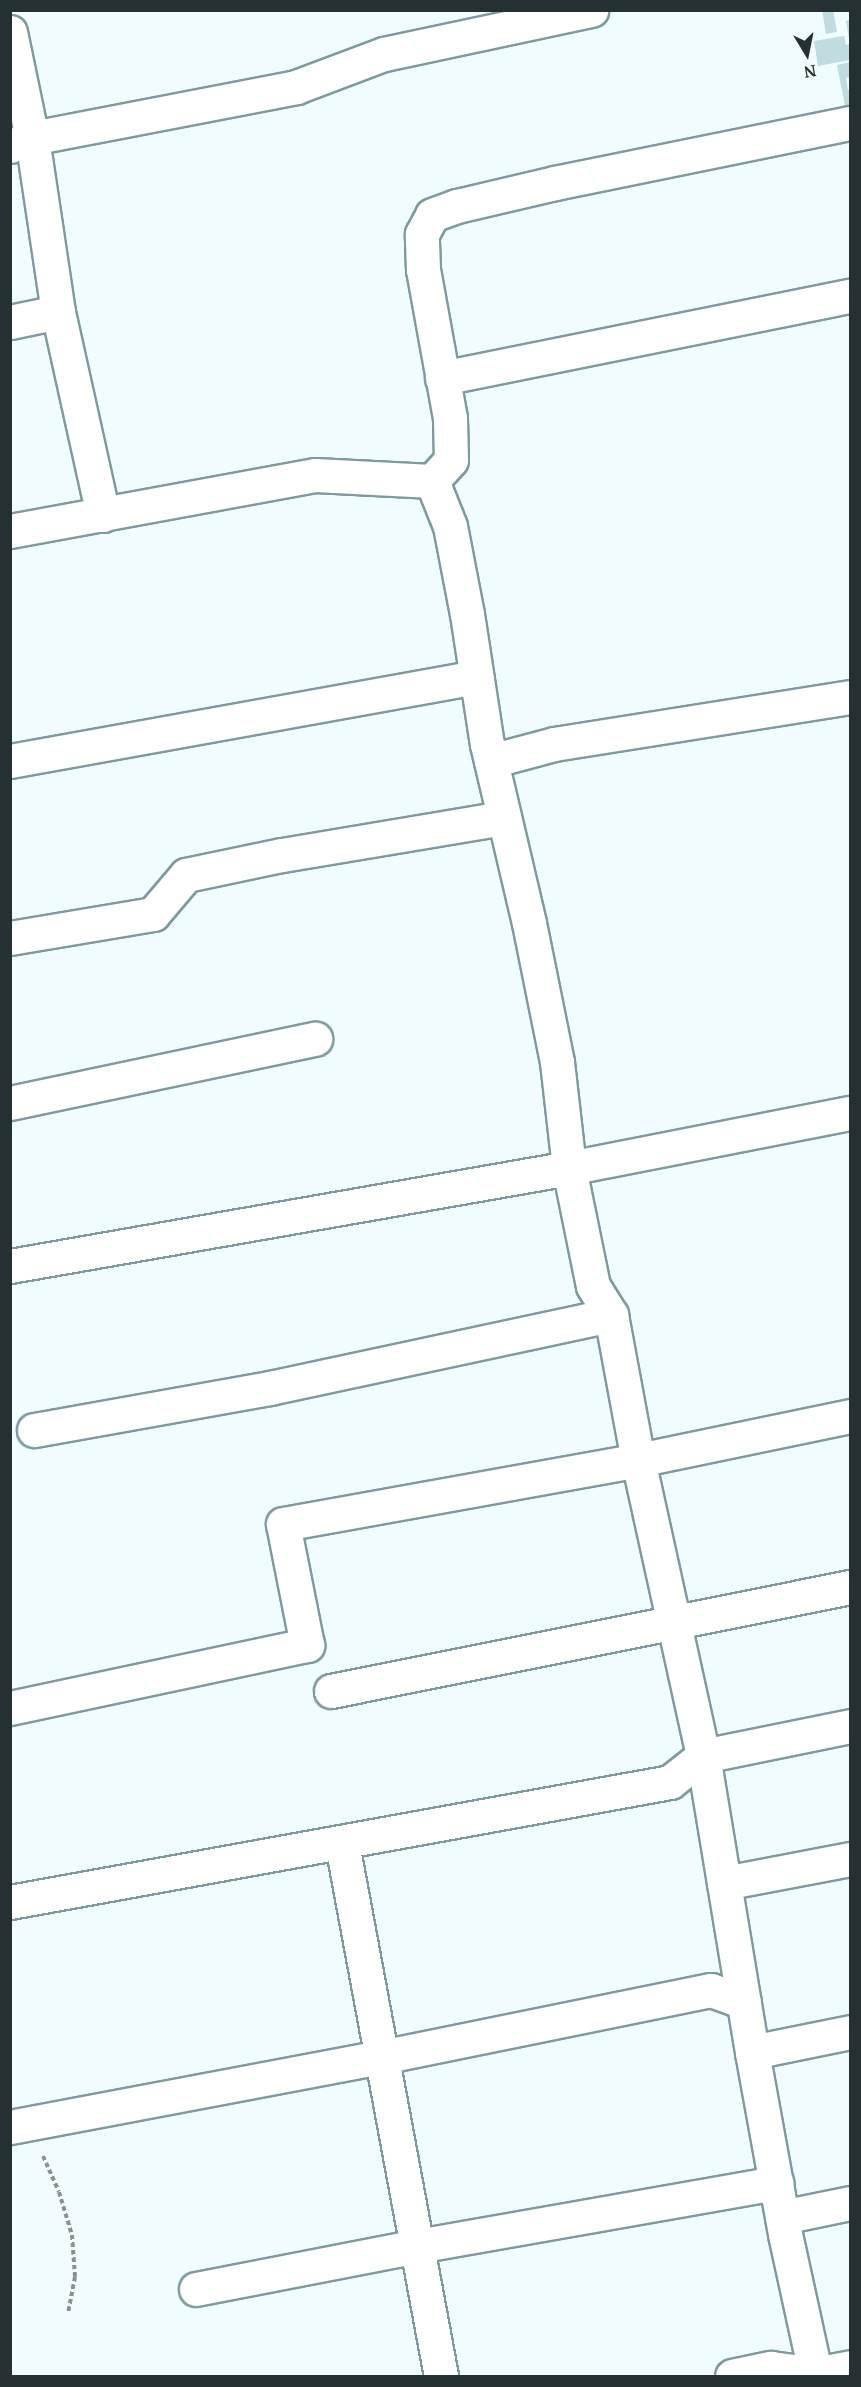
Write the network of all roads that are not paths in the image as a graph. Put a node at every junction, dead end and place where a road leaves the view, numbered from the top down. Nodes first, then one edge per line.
1 (591, 10) edge
2 (10, 32) edge
3 (850, 123) edge
4 (21, 142) edge
5 (850, 296) edge
6 (58, 312) junction
7 (10, 322) edge
8 (442, 378) junction
9 (432, 481) junction
10 (103, 515) junction
11 (10, 531) edge
12 (477, 676) junction
13 (850, 697) edge
14 (10, 761) edge
15 (491, 761) junction
16 (504, 818) junction
17 (10, 938) edge
18 (315, 1039) dead end
19 (10, 1103) edge
20 (850, 1113) edge
21 (569, 1168) junction
22 (10, 1266) edge
23 (611, 1315) junction
24 (850, 1416) edge
25 (34, 1430) dead end
26 (638, 1460) junction
27 (850, 1587) edge
28 (673, 1623) junction
29 (331, 1691) dead end
30 (10, 1708) edge
31 (850, 1726) edge
32 (703, 1756) junction
33 (342, 1844) junction
34 (850, 1859) edge
35 (724, 1883) junction
36 (10, 1902) edge
37 (744, 2002) junction
38 (850, 2032) edge
39 (752, 2052) junction
40 (383, 2056) junction
41 (10, 2127) edge
42 (776, 2183) junction
43 (850, 2203) edge
44 (782, 2217) junction
45 (418, 2246) junction
46 (196, 2289) dead end
47 (850, 2367) edge
48 (815, 2375) edge
49 (441, 2376) edge
50 (732, 2376) edge

1 - 4 street
2 - 4 street
3 - 8 street
4 - 6 street
5 - 8 street
6 - 7 street
6 - 10 street
8 - 9 street
9 - 10 street
9 - 12 street
10 - 11 street
12 - 14 street
12 - 15 street
13 - 15 street
15 - 16 street
16 - 17 street
16 - 21 street
18 - 19 street
20 - 21 street
21 - 22 street
21 - 23 street
23 - 25 street
23 - 26 street
24 - 26 street
26 - 28 street
26 - 30 street
27 - 28 street
28 - 29 street
28 - 32 street
31 - 32 street
32 - 33 street
32 - 35 street
33 - 36 street
33 - 40 street
34 - 35 street
35 - 37 street
37 - 39 street
37 - 40 street
38 - 39 street
39 - 42 street
40 - 41 street
40 - 45 street
42 - 44 street
42 - 45 street
43 - 44 street
44 - 48 street
45 - 46 street
45 - 49 street
47 - 48 street
48 - 50 street

